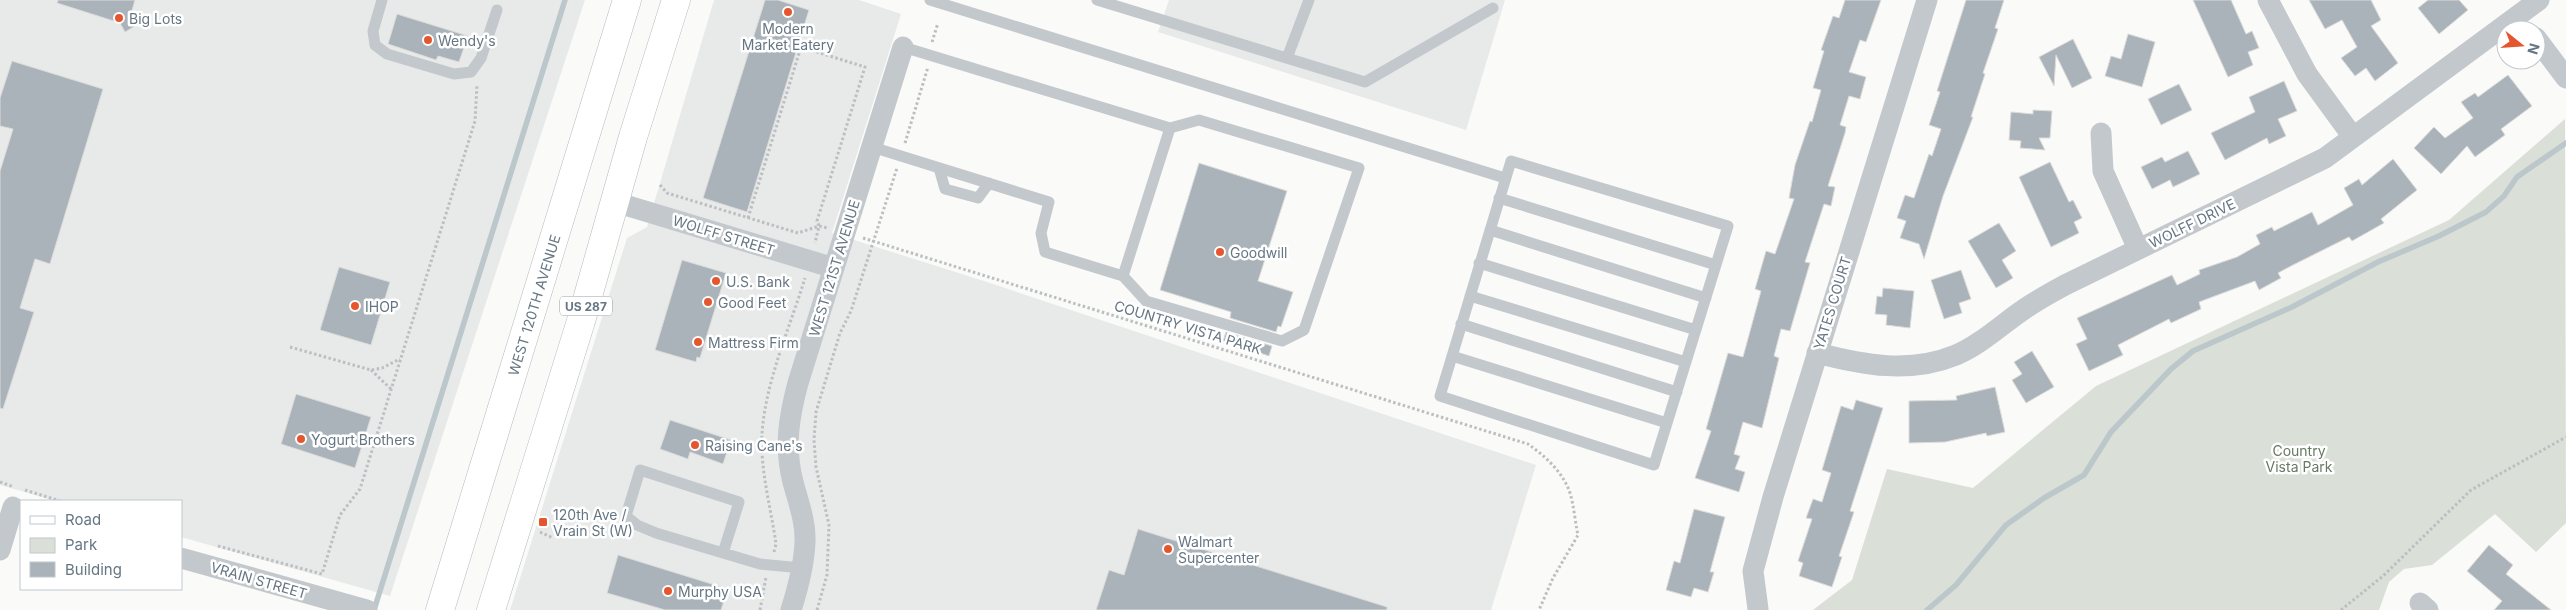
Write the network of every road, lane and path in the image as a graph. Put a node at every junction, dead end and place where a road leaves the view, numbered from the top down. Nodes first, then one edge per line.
1 (382, 0) edge
2 (627, 0) edge
3 (662, 0) edge
4 (676, 0) edge
5 (930, 0) edge
6 (1097, 0) edge
7 (1308, 0) edge
8 (1927, 0) edge
9 (2268, 0) edge
10 (2539, 0) edge
11 (1492, 8) dead end
12 (497, 10) dead end
13 (2519, 15) edge
14 (938, 23) dead end
15 (903, 48) joint
16 (2546, 51) edge
17 (930, 56) junction
18 (1287, 58) junction
19 (2566, 78) edge
20 (481, 80) dead end
21 (1170, 128) junction
22 (2102, 133) dead end
23 (2353, 137) junction
24 (872, 147) junction
25 (900, 156) junction
26 (939, 168) junction
27 (1505, 178) junction
28 (989, 183) junction
29 (660, 185) dead end
30 (616, 198) junction
31 (1499, 198) junction
32 (1490, 230) junction
33 (844, 233) junction
34 (873, 242) junction
35 (2138, 249) junction
36 (1480, 263) junction
37 (1716, 265) junction
38 (834, 268) junction
39 (1124, 276) junction
40 (1470, 296) junction
41 (1706, 298) junction
42 (1461, 324) junction
43 (1696, 330) junction
44 (290, 347) dead end
45 (1817, 353) junction
46 (1452, 356) junction
47 (400, 358) junction
48 (1686, 362) junction
49 (371, 370) junction
50 (391, 389) junction
51 (1677, 392) junction
52 (1667, 423) junction
53 (2566, 437) edge
54 (0, 482) edge
55 (57, 500) edge
56 (11, 507) edge
57 (541, 528) dead end
58 (553, 538) dead end
59 (215, 546) dead end
60 (0, 550) edge
61 (723, 553) junction
62 (182, 558) edge
63 (802, 568) junction
64 (360, 608) edge
65 (1758, 609) edge
66 (440, 610) edge
67 (491, 610) edge
68 (791, 610) edge
69 (817, 610) edge
70 (1539, 610) edge
71 (2341, 610) edge

1 - 12 lane
2 - 66 main road, WEST 120TH AVENUE
3 - 30 main road
4 - 30 main road, US 287
5 - 27 lane
6 - 18 lane
7 - 18 lane
8 - 45 street, YATES COURT
9 - 23 street
10 - 13 street, WOLFF DRIVE
11 - 18 lane
13 - 23 street, WOLFF DRIVE
14 - 17 path
15 - 17 lane
15 - 24 street, WEST 121ST AVENUE
16 - 19 street
17 - 21 lane
17 - 25 path
20 - 47 path
21 - 39 lane
21 - 39 lane
22 - 35 street
23 - 35 street, WOLFF DRIVE
24 - 25 lane
24 - 33 street, WEST 121ST AVENUE
25 - 26 lane
25 - 34 path
26 - 28 lane
26 - 28 lane
27 - 31 lane
27 - 37 lane
28 - 39 lane
29 - 33 path, COUNTRY VISTA PARK
30 - 38 street, WOLFF STREET
30 - 67 main road, US 287
31 - 32 lane
31 - 37 lane
32 - 36 lane
32 - 41 lane
33 - 34 path, COUNTRY VISTA PARK
33 - 38 street, WEST 121ST AVENUE
34 - 69 path
34 - 70 path, COUNTRY VISTA PARK
35 - 45 street, WOLFF DRIVE
36 - 40 lane
36 - 43 lane
37 - 41 lane
38 - 63 street, WEST 121ST AVENUE
40 - 42 lane
40 - 48 lane
41 - 43 lane
42 - 46 lane
42 - 51 lane
43 - 48 lane
44 - 49 path
45 - 65 street, YATES COURT
46 - 52 lane
46 - 52 lane
47 - 49 path
47 - 50 path
48 - 51 lane
49 - 50 path
50 - 59 path
51 - 52 lane
53 - 71 path
54 - 55 path
56 - 60 street
57 - 58 path
61 - 61 lane
61 - 63 lane
62 - 64 street, VRAIN STREET
63 - 68 street, WEST 121ST AVENUE

